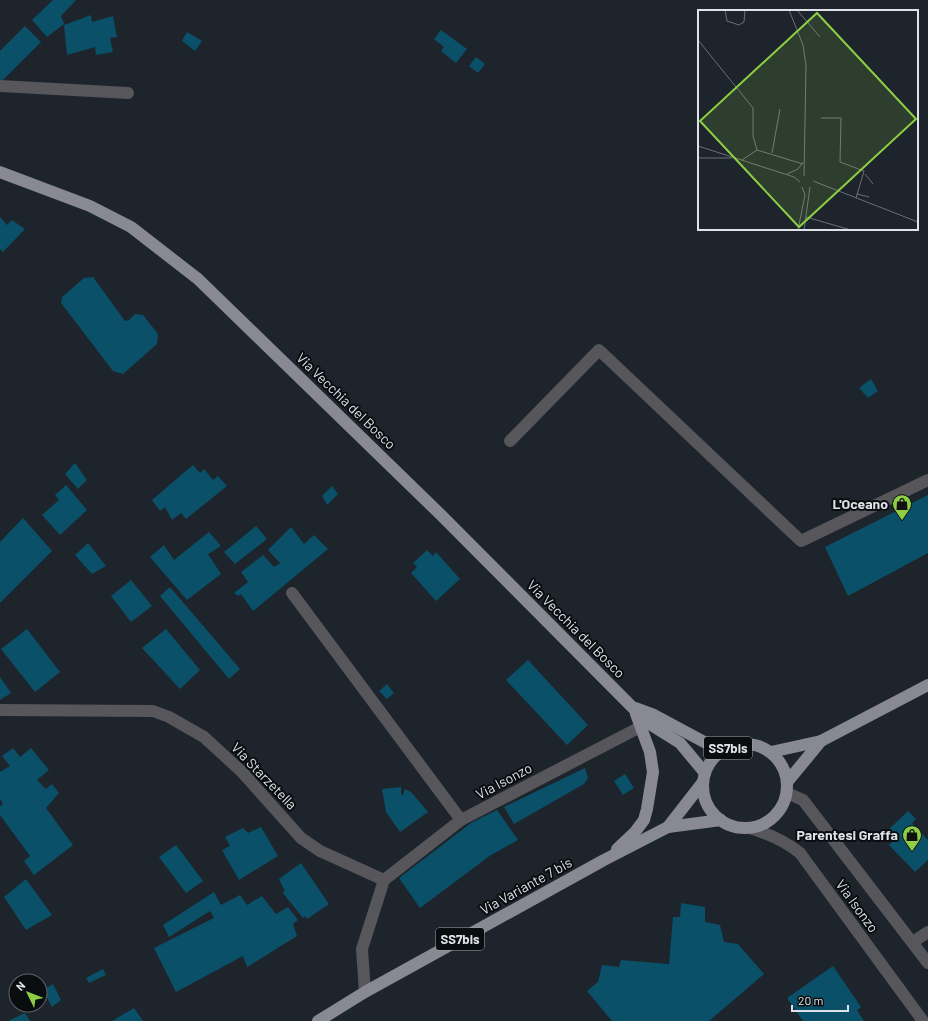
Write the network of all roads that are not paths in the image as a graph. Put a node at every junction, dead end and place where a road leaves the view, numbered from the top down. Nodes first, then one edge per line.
1 (0, 86) edge
2 (128, 93) dead end
3 (0, 172) edge
4 (510, 441) dead end
5 (928, 480) edge
6 (292, 593) dead end
7 (928, 685) edge
8 (632, 707) junction
9 (0, 710) edge
10 (644, 724) junction
11 (821, 741) junction
12 (721, 751) junction
13 (771, 752) junction
14 (704, 777) junction
15 (788, 787) junction
16 (461, 820) junction
17 (721, 820) junction
18 (668, 827) junction
19 (750, 828) junction
20 (604, 860) junction
21 (384, 880) junction
22 (928, 932) edge
23 (913, 942) junction
24 (928, 963) edge
25 (365, 992) junction
26 (321, 1020) edge
27 (923, 1021) edge

1 - 2 street
3 - 8 main road, Via Vecchia del Bosco
4 - 5 street
6 - 16 street
7 - 11 main road, SS7bis
8 - 10 main road
8 - 12 main road, Via Vecchia del Bosco
9 - 21 street, Via Starzetella
10 - 14 main road
10 - 16 street, Via Isonzo
10 - 20 main road
11 - 13 main road, SS7bis
11 - 15 main road, SS7bis
12 - 13 main road, SS7bis
12 - 14 main road, SS7bis
13 - 15 main road, SS7bis
14 - 17 main road, SS7bis
14 - 18 main road, Via Variante 7 bis / SS7bis
15 - 19 main road, SS7bis
15 - 23 street, Via Isonzo
16 - 21 street, Via Isonzo
17 - 18 main road, Via Variante 7 bis / SS7bis
17 - 19 main road, SS7bis
18 - 20 main road, Via Variante 7 bis / SS7bis
19 - 27 street, Via Isonzo
20 - 25 main road, Via Variante 7 bis / SS7bis
21 - 25 street
22 - 23 street
23 - 24 street, Via Isonzo
25 - 26 main road, Via Variante 7 bis / SS7bis

